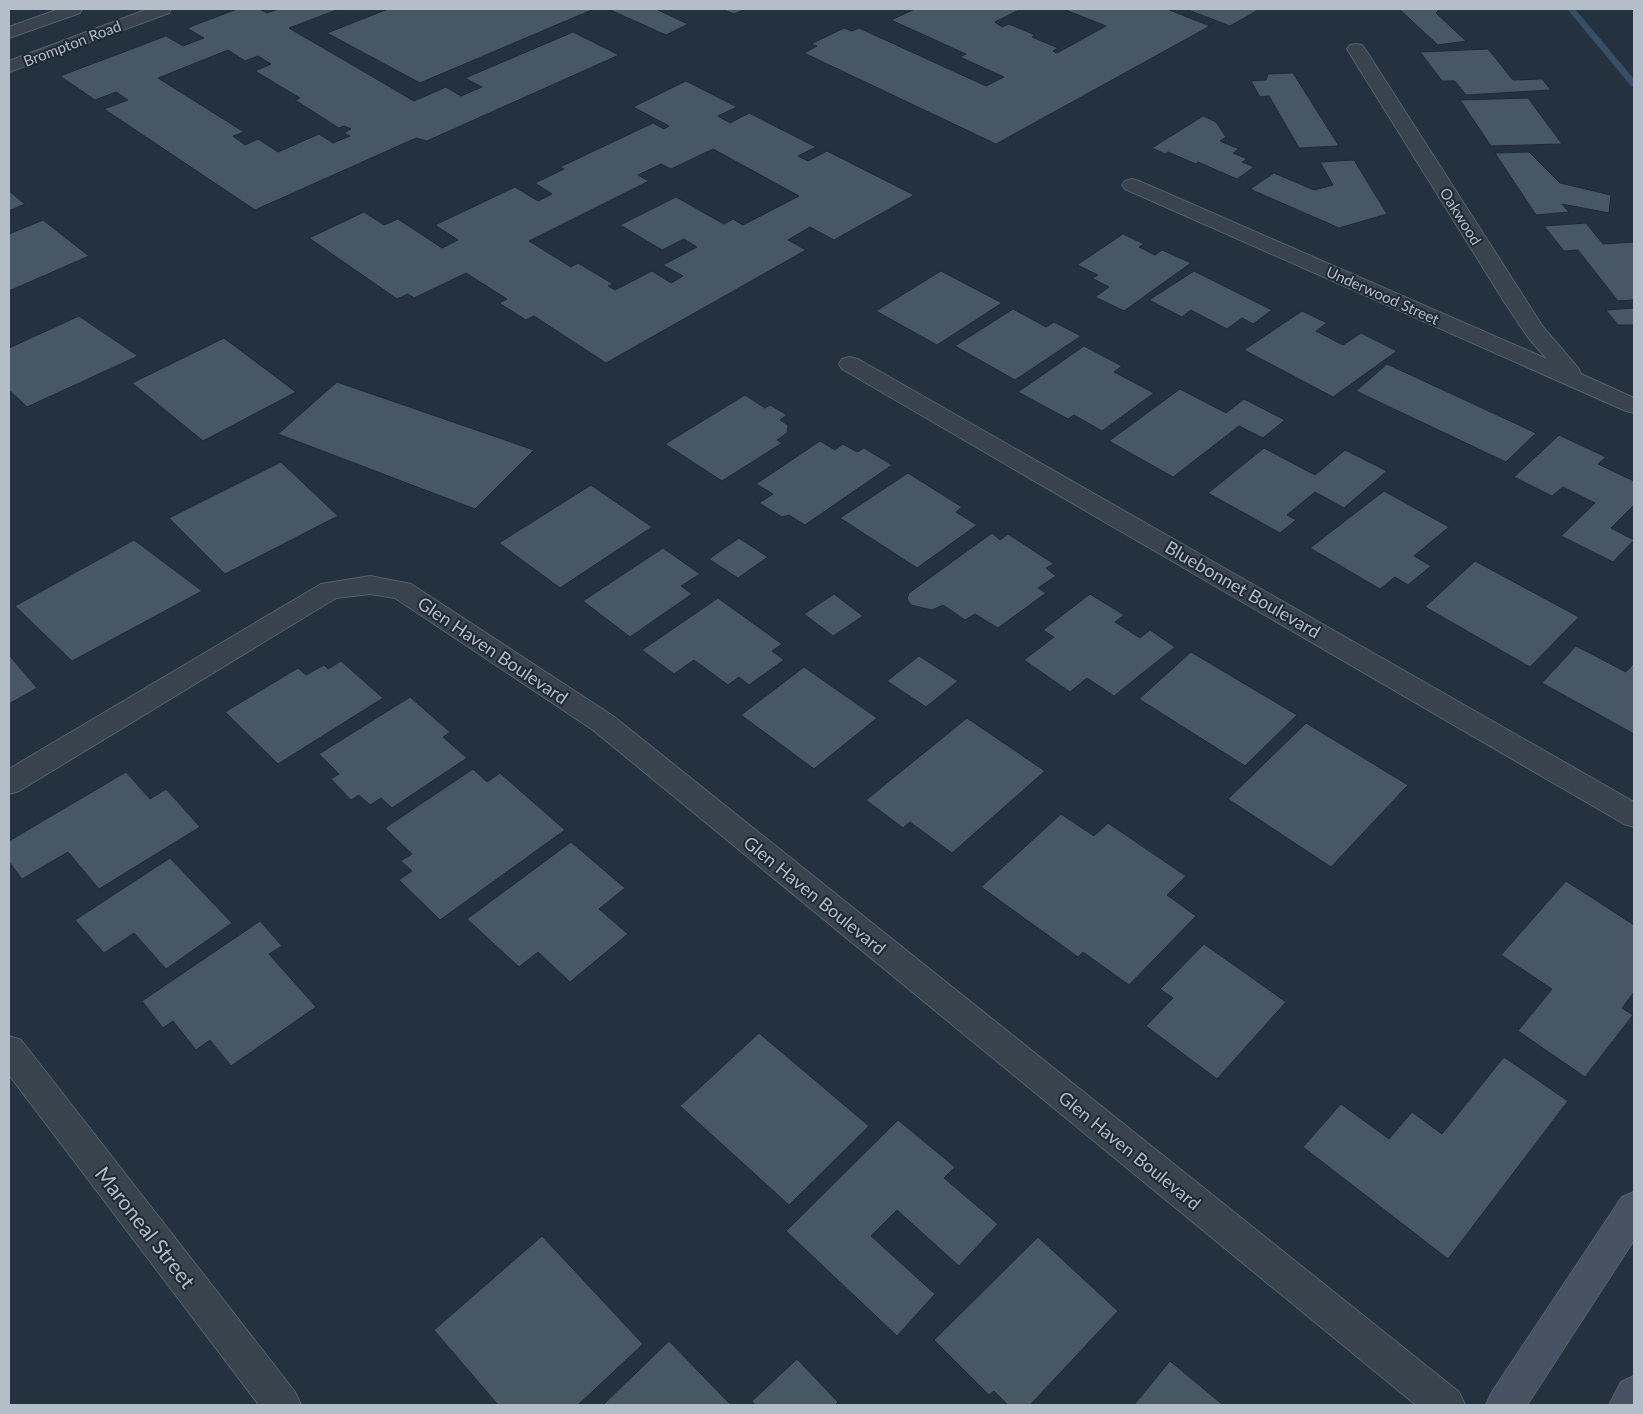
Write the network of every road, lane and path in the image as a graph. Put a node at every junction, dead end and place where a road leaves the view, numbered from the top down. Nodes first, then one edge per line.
1 (74, 9) edge
2 (163, 9) edge
3 (9, 32) edge
4 (1356, 49) dead end
5 (9, 67) edge
6 (1132, 185) dead end
7 (850, 364) dead end
8 (1574, 378) junction
9 (1634, 406) edge
10 (9, 783) edge
11 (1634, 816) edge
12 (9, 1050) edge
13 (1634, 1209) edge
14 (1634, 1395) edge
15 (282, 1405) edge
16 (1446, 1405) edge
17 (1505, 1405) edge
18 (1628, 1405) edge

1 - 3 street, Brompton Road
2 - 5 street, Brompton Road
4 - 8 street, Oakwood
6 - 8 street, Underwood Street
7 - 11 street, Bluebonnet Boulevard
8 - 9 street, Underwood Street
10 - 16 street, Glen Haven Boulevard
12 - 15 street, Maroneal Street
13 - 17 main road
14 - 18 main road

